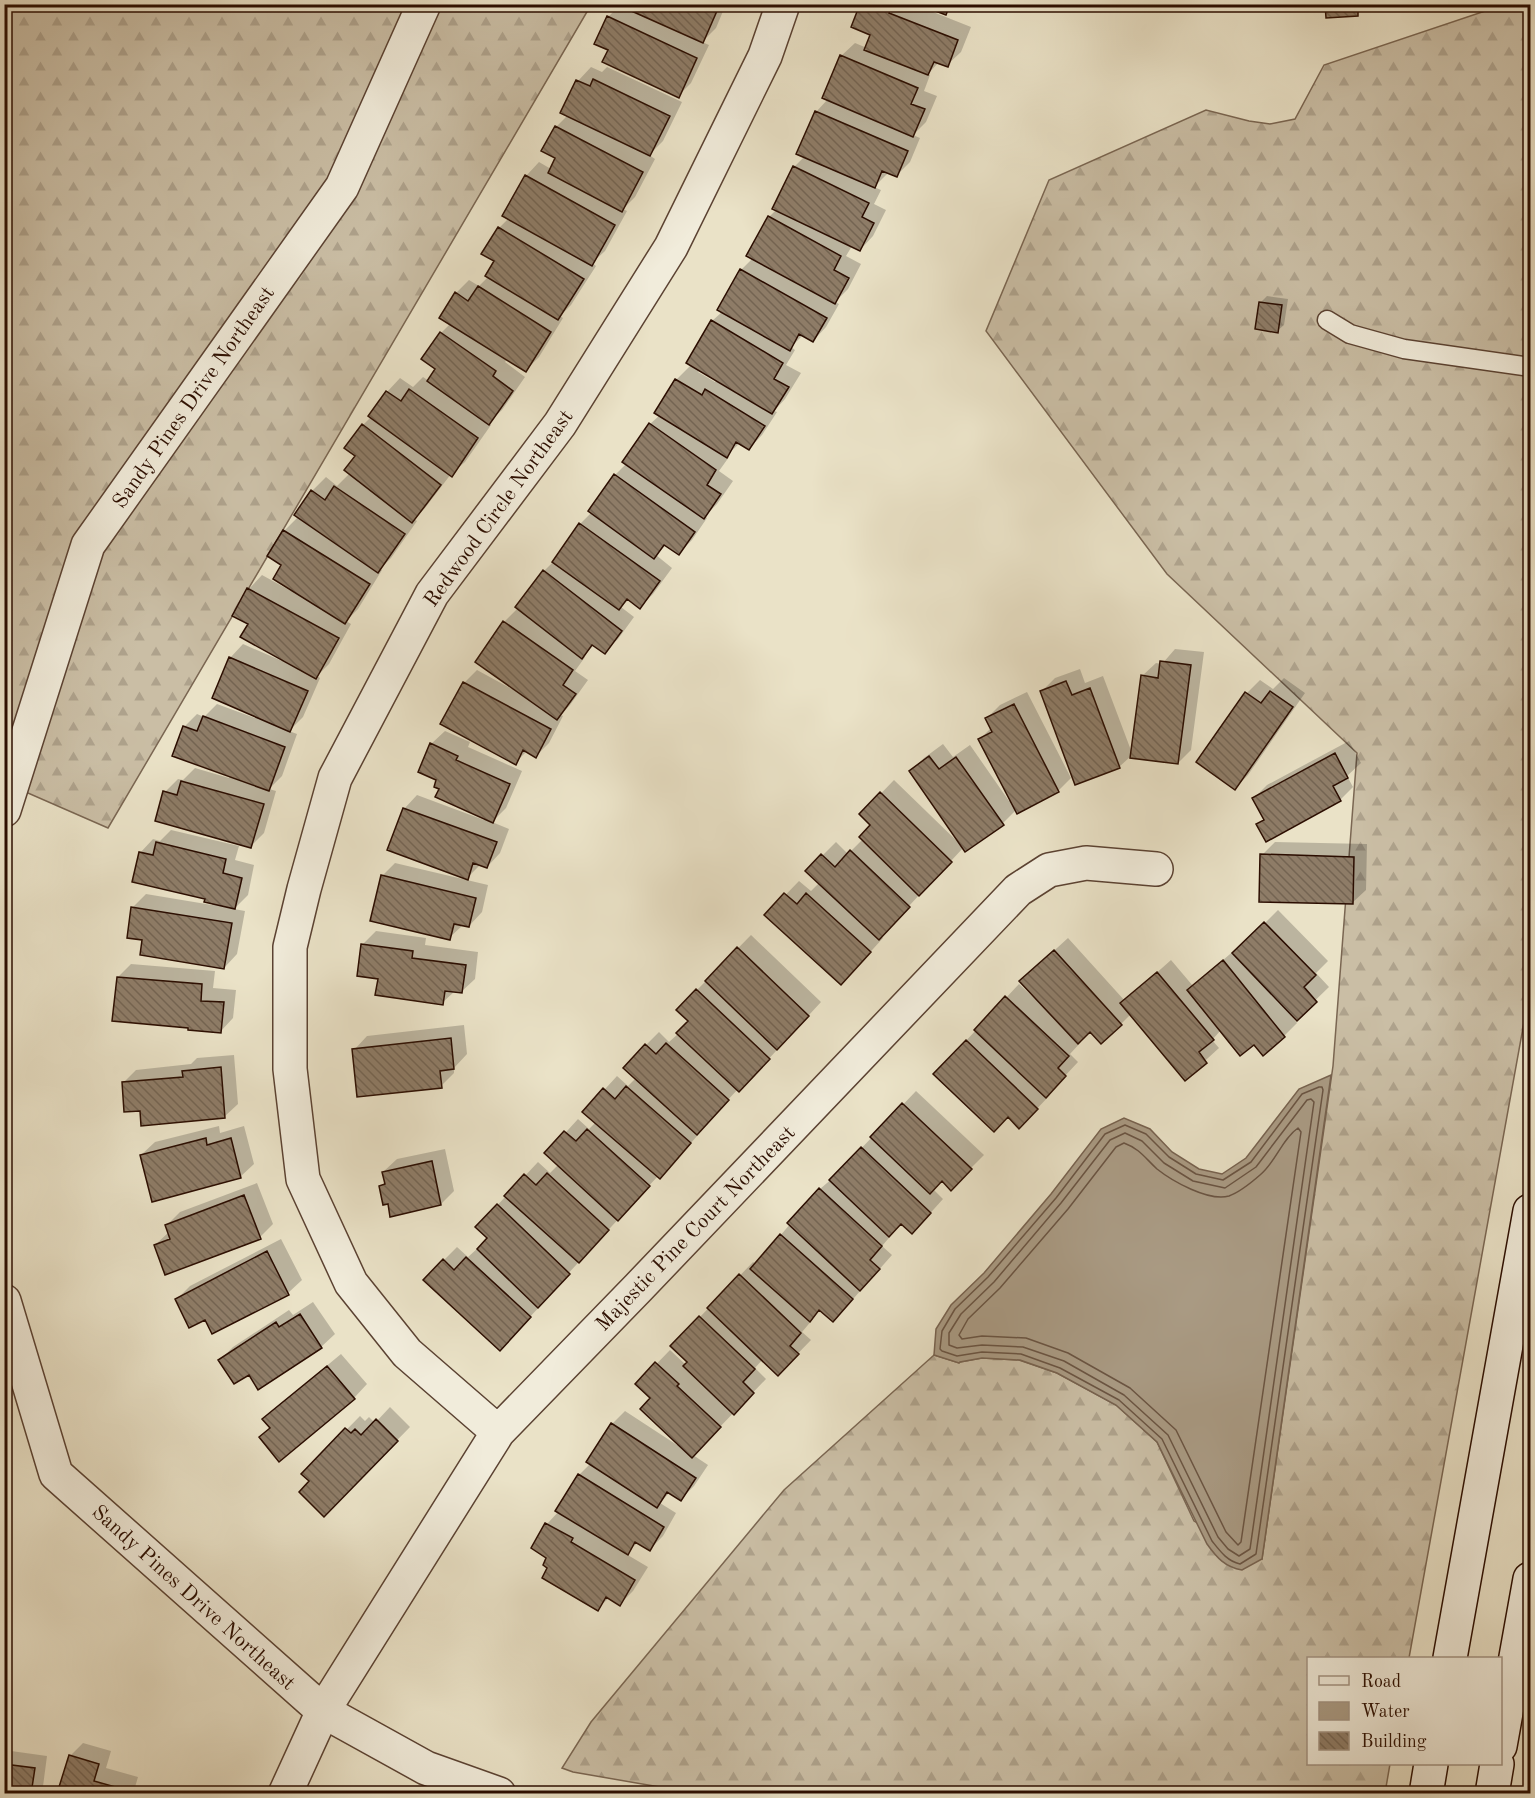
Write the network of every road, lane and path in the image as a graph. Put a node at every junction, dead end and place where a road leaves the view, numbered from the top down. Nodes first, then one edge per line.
1 (424, 4) edge
2 (783, 4) edge
3 (1327, 320) dead end
4 (1530, 367) edge
5 (4, 810) edge
6 (1156, 869) dead end
7 (1530, 1211) edge
8 (4, 1300) edge
9 (498, 1432) junction
10 (1530, 1579) edge
11 (1450, 1657) edge
12 (323, 1711) junction
13 (1502, 1735) edge
14 (1431, 1765) edge
15 (1497, 1765) edge
16 (285, 1794) edge
17 (499, 1794) edge
18 (1426, 1794) edge
19 (1492, 1794) edge

1 - 5 street, Sandy Pines Drive Northeast
2 - 9 street, Redwood Circle Northeast
3 - 4 lane
6 - 9 street, Majestic Pine Court Northeast
7 - 11 street
8 - 12 street, Sandy Pines Drive Northeast
9 - 12 street, Majestic Pine Court Northeast
10 - 13 street
12 - 16 street, Majestic Pine Court Northeast
12 - 17 street, Sandy Pines Drive Northeast
14 - 18 street
15 - 19 street

